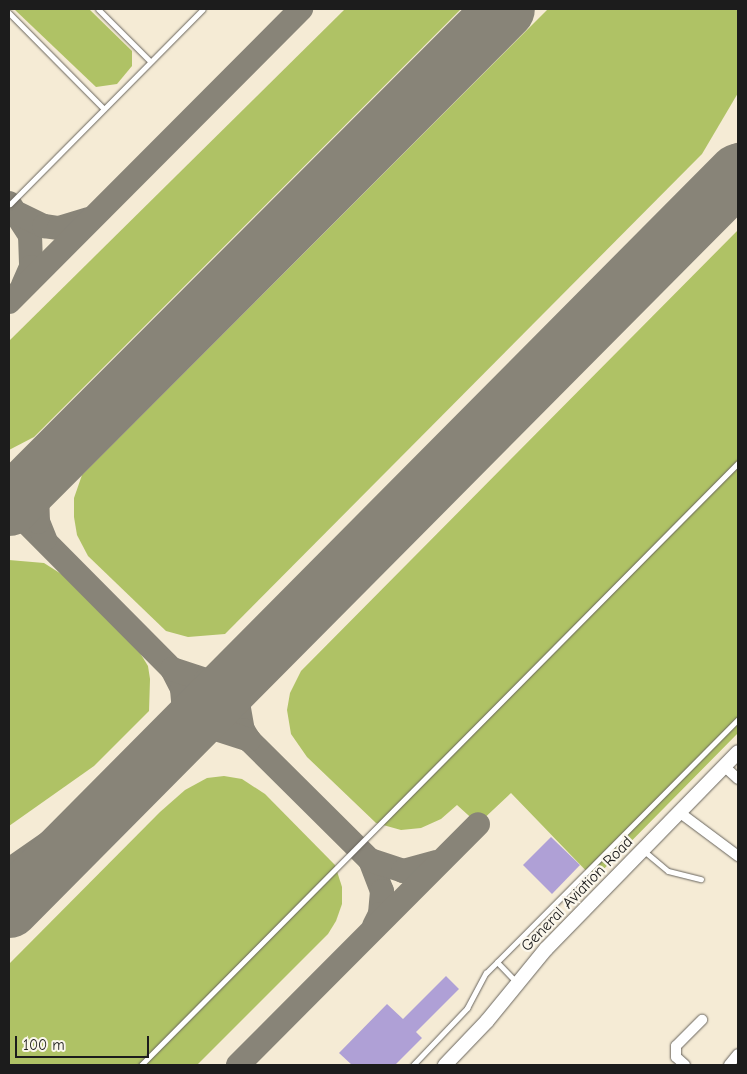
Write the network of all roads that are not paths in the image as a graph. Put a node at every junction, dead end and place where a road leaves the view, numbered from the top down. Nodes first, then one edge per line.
1 (98, 9) edge
2 (203, 9) edge
3 (9, 13) edge
4 (149, 60) junction
5 (103, 108) junction
6 (10, 204) edge
7 (738, 463) edge
8 (738, 719) edge
9 (738, 752) edge
10 (724, 766) junction
11 (738, 779) edge
12 (680, 812) junction
13 (643, 851) junction
14 (738, 856) edge
15 (701, 879) dead end
16 (497, 962) junction
17 (516, 982) junction
18 (702, 1020) dead end
19 (738, 1054) edge
20 (140, 1065) edge
21 (413, 1065) edge
22 (445, 1065) edge
23 (685, 1065) edge
24 (729, 1065) edge

1 - 4 lane
2 - 4 lane
3 - 5 lane
4 - 5 lane
5 - 6 lane
7 - 20 lane
8 - 16 lane
9 - 10 main road, General Aviation Road
10 - 11 street
10 - 12 main road, General Aviation Road
12 - 13 main road, General Aviation Road
12 - 14 street
13 - 15 lane
13 - 17 main road, General Aviation Road
16 - 17 lane
16 - 21 lane
17 - 22 main road, General Aviation Road
18 - 23 street
19 - 24 street

